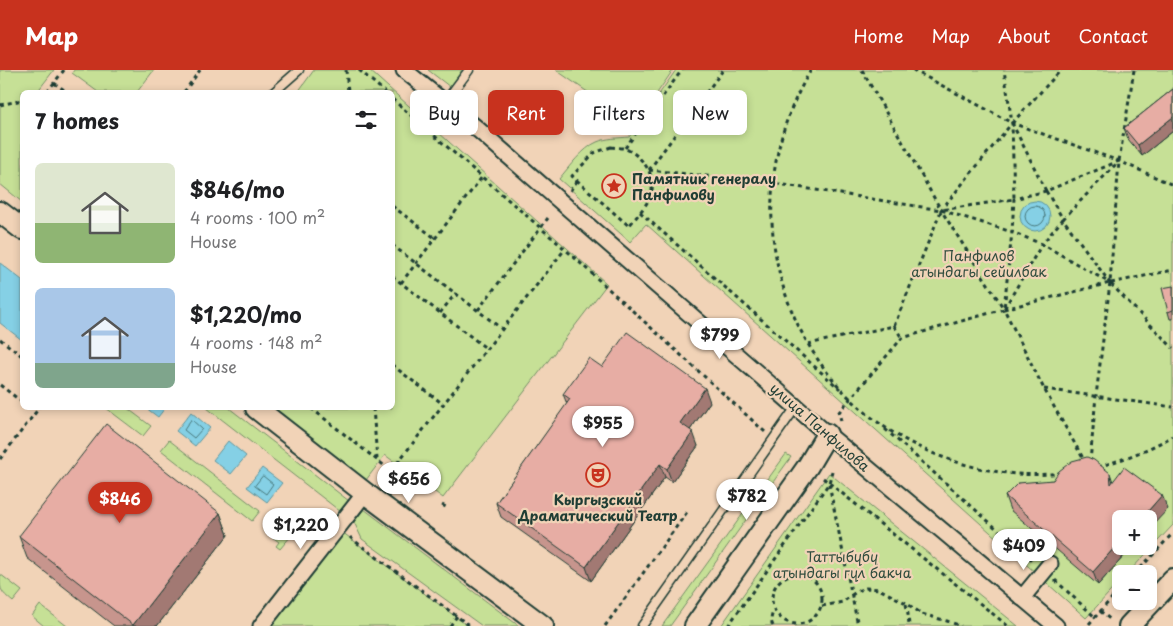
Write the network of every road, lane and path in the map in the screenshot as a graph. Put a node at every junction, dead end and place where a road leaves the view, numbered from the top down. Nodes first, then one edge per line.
1 (64, 70) edge
2 (200, 70) edge
3 (300, 70) edge
4 (346, 70) edge
5 (359, 70) edge
6 (404, 70) edge
7 (469, 70) edge
8 (682, 70) edge
9 (723, 70) edge
10 (811, 70) edge
11 (862, 70) edge
12 (913, 70) edge
13 (1004, 70) edge
14 (1061, 70) edge
15 (1134, 70) edge
16 (54, 83) junction
17 (49, 90) edge
18 (65, 90) edge
19 (185, 90) edge
20 (276, 90) edge
21 (348, 90) edge
22 (383, 90) edge
23 (430, 90) edge
24 (454, 90) edge
25 (20, 101) edge
26 (395, 102) edge
27 (0, 106) edge
28 (1012, 123) junction
29 (478, 131) edge
30 (624, 148) junction
31 (1119, 161) junction
32 (649, 170) junction
33 (482, 177) junction
34 (577, 181) junction
35 (772, 183) junction
36 (1173, 185) edge
37 (1046, 191) junction
38 (568, 193) dead end
39 (1014, 199) junction
40 (395, 208) edge
41 (941, 210) junction
42 (0, 212) edge
43 (640, 212) junction
44 (548, 218) dead end
45 (1063, 219) junction
46 (20, 227) edge
47 (541, 228) junction
48 (1012, 232) junction
49 (435, 238) junction
50 (1042, 244) junction
51 (395, 246) edge
52 (564, 249) junction
53 (416, 263) junction
54 (1173, 270) edge
55 (395, 278) edge
56 (401, 283) junction
57 (1110, 283) junction
58 (456, 293) junction
59 (1004, 309) junction
60 (478, 310) junction
61 (440, 313) junction
62 (894, 326) junction
63 (502, 328) junction
64 (902, 338) junction
65 (0, 339) edge
66 (808, 344) junction
67 (1173, 348) edge
68 (487, 349) junction
69 (20, 354) edge
70 (395, 367) edge
71 (0, 385) edge
72 (1044, 389) junction
73 (1096, 396) junction
74 (851, 399) junction
75 (20, 400) edge
76 (443, 404) junction
77 (796, 407) junction
78 (1173, 407) edge
79 (32, 410) edge
80 (259, 410) edge
81 (314, 410) edge
82 (373, 410) edge
83 (35, 412) joint
84 (875, 420) junction
85 (834, 428) junction
86 (766, 432) dead end
87 (1173, 436) edge
88 (2, 453) edge
89 (0, 458) edge
90 (377, 459) junction
91 (1097, 467) edge
92 (832, 471) dead end
93 (1065, 472) edge
94 (823, 478) dead end
95 (829, 484) junction
96 (365, 493) junction
97 (442, 505) dead end
98 (446, 508) dead end
99 (687, 512) dead end
100 (1173, 533) edge
101 (352, 539) dead end
102 (1143, 565) edge
103 (1047, 567) junction
104 (1173, 579) edge
105 (852, 596) junction
106 (1022, 598) junction
107 (1112, 598) edge
108 (906, 603) junction
109 (822, 606) junction
110 (774, 609) junction
111 (1100, 611) junction
112 (457, 616) junction
113 (1095, 617) junction
114 (1120, 623) edge
115 (1089, 624) dead end
116 (261, 626) edge
117 (450, 626) edge
118 (470, 626) edge
119 (543, 626) edge
120 (605, 626) edge
121 (642, 626) edge
122 (695, 626) edge
123 (728, 626) edge
124 (773, 626) edge
125 (858, 626) edge
126 (909, 626) edge
127 (961, 626) edge
128 (1008, 626) edge
129 (1056, 626) edge

1 - 16 path
2 - 19 path
3 - 20 lane
4 - 21 path
5 - 22 path
6 - 23 street, улица Панфилова
7 - 24 lane
8 - 30 path
9 - 32 path
10 - 35 path
11 - 41 path
12 - 28 path
13 - 28 path
14 - 28 path
15 - 31 path
16 - 17 path
16 - 18 path
25 - 27 path
26 - 33 path
28 - 31 path
28 - 37 path
28 - 39 path
28 - 41 path
29 - 77 street, улица Панфилова
30 - 32 path
30 - 34 path
31 - 36 path
31 - 37 path
31 - 45 path
31 - 57 path
32 - 35 path
32 - 43 path
33 - 47 path
33 - 49 path
34 - 38 path
34 - 43 path
35 - 41 path
35 - 66 path
37 - 39 path
37 - 45 path
39 - 41 path
39 - 48 path
40 - 49 path
41 - 48 path
41 - 59 path
41 - 62 path
42 - 46 street
43 - 74 path
44 - 47 path
45 - 50 path
45 - 57 path
47 - 52 path
47 - 60 path
48 - 50 path
48 - 59 path
49 - 53 path
50 - 57 path
50 - 59 path
51 - 53 path
52 - 63 path
52 - 86 path
53 - 56 path
53 - 58 path
54 - 57 path
55 - 56 path
56 - 61 path
57 - 59 path
57 - 67 path
57 - 73 path
58 - 60 path
58 - 61 path
59 - 64 path
59 - 72 path
60 - 63 path
61 - 68 path
62 - 64 path
62 - 66 path
63 - 68 path
64 - 74 path
65 - 69 path
66 - 74 path
68 - 76 path
70 - 76 path
71 - 75 path
72 - 73 path
72 - 73 path
73 - 78 path
74 - 84 path
74 - 85 path
76 - 90 path
77 - 85 street, улица Панфилова
77 - 121 lane
79 - 83 path
80 - 96 street
81 - 90 path
82 - 90 path
83 - 88 path
84 - 93 path
84 - 103 path
85 - 106 street, улица Панфилова
85 - 122 street
87 - 91 path
88 - 89 path
92 - 95 path
94 - 95 path
95 - 105 path
95 - 123 path
95 - 128 path
96 - 116 street
96 - 119 street
97 - 98 path
99 - 120 path
100 - 102 path
101 - 112 path
103 - 106 street
103 - 113 path
104 - 114 street
105 - 108 path
105 - 109 path
105 - 125 path
106 - 129 street, улица Панфилова
107 - 111 path
108 - 126 path
108 - 127 path
109 - 110 path
109 - 110 path
110 - 124 path
111 - 113 path
111 - 114 path
112 - 117 path
112 - 118 path
113 - 115 path

